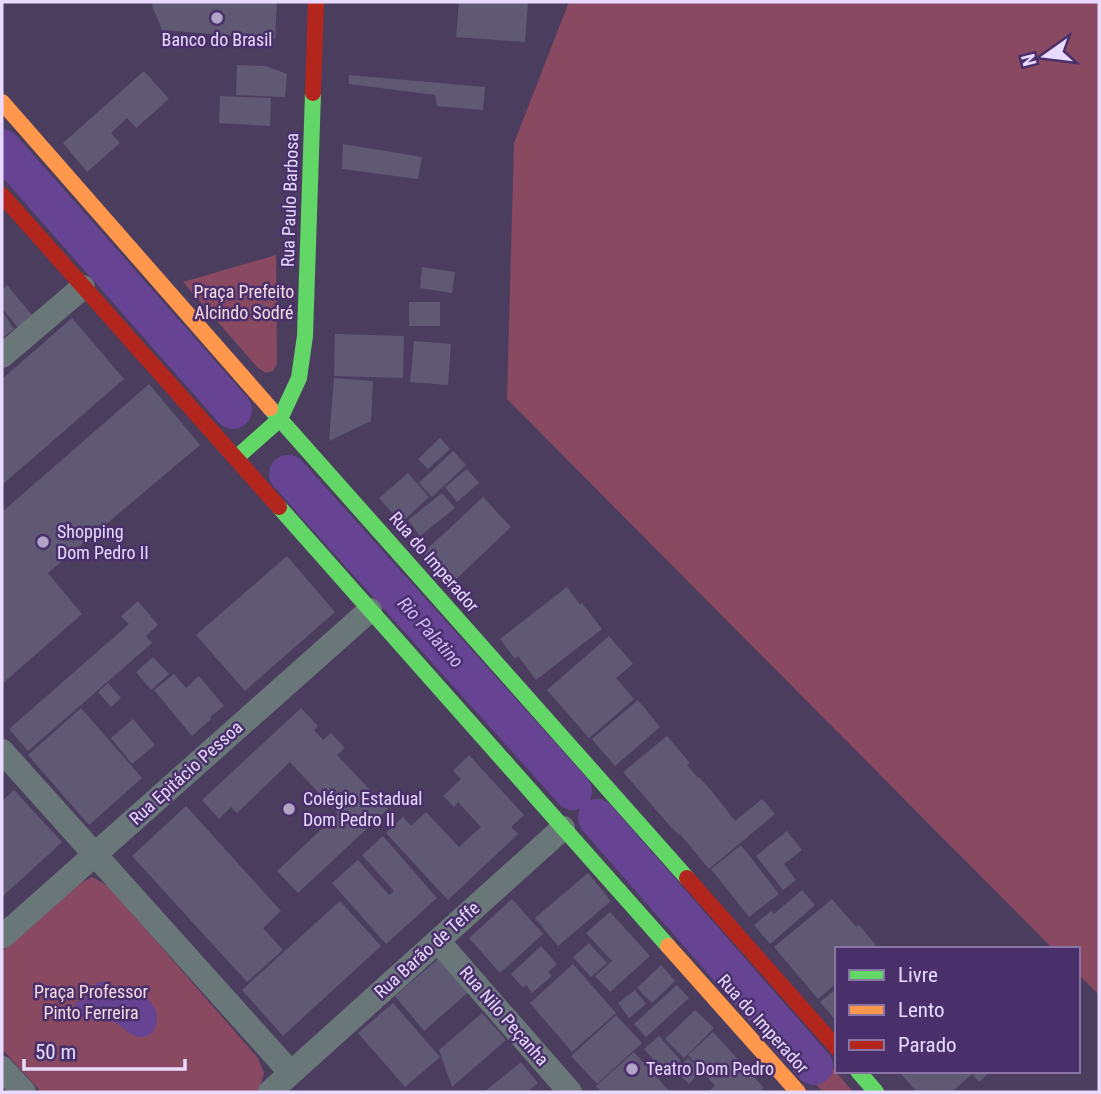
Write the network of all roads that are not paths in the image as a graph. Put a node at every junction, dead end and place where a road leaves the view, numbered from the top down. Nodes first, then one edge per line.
1 (316, 2) edge
2 (2, 102) edge
3 (2, 195) edge
4 (83, 287) junction
5 (2, 356) edge
6 (280, 419) junction
7 (236, 458) junction
8 (370, 610) junction
9 (2, 751) edge
10 (563, 828) junction
11 (95, 854) junction
12 (2, 937) edge
13 (438, 941) junction
14 (835, 1046) edge
15 (2, 1068) edge
16 (291, 1073) junction
17 (860, 1073) edge
18 (796, 1091) edge
19 (24, 1092) edge
20 (270, 1092) edge
21 (570, 1092) edge
22 (876, 1092) edge

1 - 6 main road, Rua Paulo Barbosa
2 - 6 main road, Rua do Imperador
3 - 4 main road, Rua do Imperador
4 - 5 street
4 - 7 main road, Rua do Imperador
6 - 7 main road, Rua Paulo Barbosa
6 - 14 main road, Rua do Imperador
7 - 8 main road, Rua do Imperador
8 - 10 main road, Rua do Imperador
8 - 11 street, Rua Epitácio Pessoa
9 - 11 street
10 - 13 street, Rua Barão de Teffe
10 - 18 main road, Rua do Imperador
11 - 12 street, Rua Epitácio Pessoa
11 - 16 street
13 - 16 street, Rua Barão de Teffe
13 - 21 street, Rua Nilo Peçanha
15 - 19 street
16 - 20 street
17 - 22 main road

